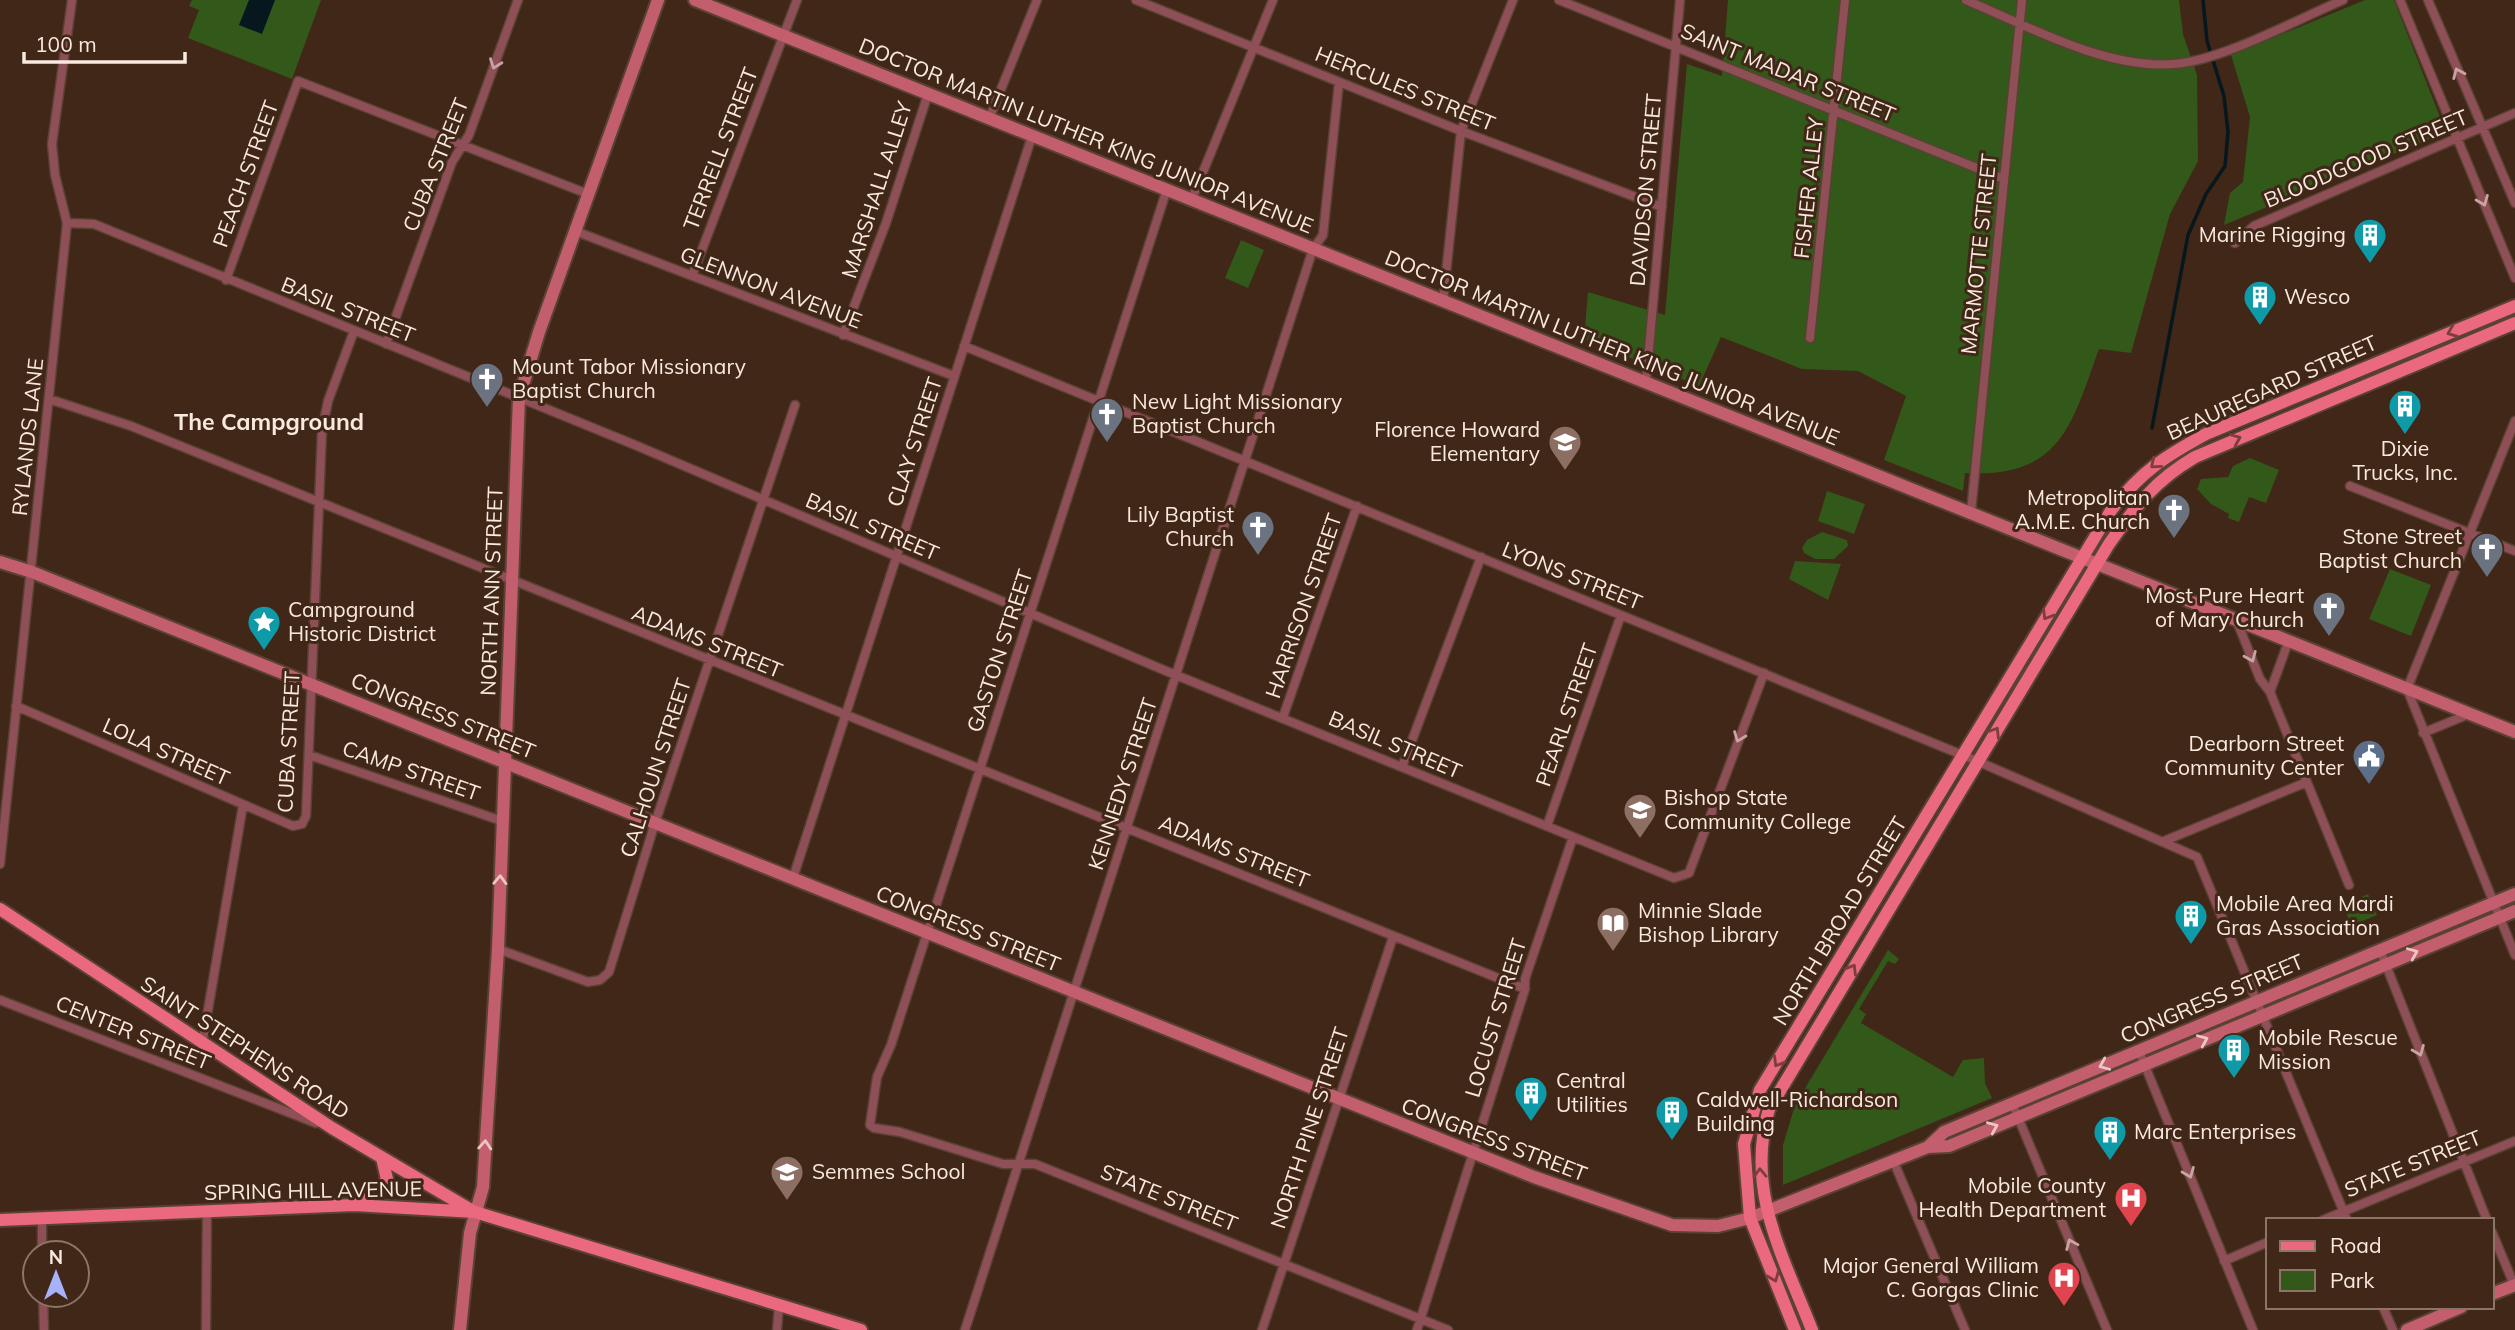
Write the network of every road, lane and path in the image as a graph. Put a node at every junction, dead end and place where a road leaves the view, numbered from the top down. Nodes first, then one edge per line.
1 (72, 0) edge
2 (518, 0) edge
3 (658, 0) edge
4 (695, 0) edge
5 (797, 0) edge
6 (1037, 0) edge
7 (1136, 0) edge
8 (1273, 0) edge
9 (1513, 0) edge
10 (1559, 0) edge
11 (1680, 0) edge
12 (1845, 0) edge
13 (1966, 0) edge
14 (2022, 0) edge
15 (2343, 0) edge
16 (2400, 0) edge
17 (2428, 0) edge
18 (2020, 22) junction
19 (783, 34) junction
20 (1676, 47) junction
21 (1254, 48) junction
22 (1339, 82) junction
23 (928, 94) junction
24 (1835, 111) junction
25 (2515, 114) edge
26 (989, 120) junction
27 (2481, 128) junction
28 (1461, 131) junction
29 (1031, 136) junction
30 (2457, 138) junction
31 (463, 145) junction
32 (2004, 179) junction
33 (1167, 189) junction
34 (588, 194) junction
35 (1192, 199) junction
36 (2515, 203) edge
37 (1662, 207) junction
38 (67, 223) junction
39 (575, 231) junction
40 (2235, 243) dead end
41 (1313, 249) junction
42 (692, 276) junction
43 (2515, 278) edge
44 (226, 280) junction
45 (1443, 302) junction
46 (2515, 306) edge
47 (2515, 323) edge
48 (354, 331) junction
49 (843, 335) junction
50 (1811, 338) dead end
51 (386, 344) junction
52 (964, 346) junction
53 (954, 376) junction
54 (1646, 383) junction
55 (519, 398) junction
56 (49, 399) junction
57 (1098, 400) junction
58 (795, 405) dead end
59 (2515, 421) edge
60 (1247, 461) junction
61 (2350, 486) dead end
62 (763, 500) junction
63 (319, 503) junction
64 (1357, 506) junction
65 (1971, 512) junction
66 (2470, 533) junction
67 (2515, 551) edge
68 (896, 557) junction
69 (1481, 557) junction
70 (2083, 557) junction
71 (0, 562) edge
72 (2097, 562) junction
73 (32, 572) junction
74 (512, 582) junction
75 (1030, 614) junction
76 (1621, 615) junction
77 (2236, 619) junction
78 (2289, 640) junction
79 (709, 662) junction
80 (1764, 673) junction
81 (1177, 676) junction
82 (311, 682) junction
83 (2407, 689) junction
84 (2270, 692) junction
85 (16, 706) junction
86 (2470, 714) junction
87 (845, 716) junction
88 (1283, 716) junction
89 (2515, 732) edge
90 (2423, 733) junction
91 (309, 755) junction
92 (1962, 755) junction
93 (1977, 761) junction
94 (505, 763) junction
95 (1402, 766) junction
96 (981, 769) junction
97 (2307, 782) junction
98 (243, 805) junction
99 (502, 821) junction
100 (655, 823) junction
101 (302, 824) joint
102 (1547, 826) junction
103 (1128, 828) junction
104 (1573, 837) junction
105 (2164, 841) junction
106 (0, 864) edge
107 (793, 878) junction
108 (2349, 885) dead end
109 (2515, 894) edge
110 (2493, 903) junction
111 (0, 909) edge
112 (2515, 911) edge
113 (2499, 917) junction
114 (928, 933) junction
115 (1393, 937) junction
116 (498, 948) junction
117 (2379, 950) junction
118 (2515, 955) edge
119 (2385, 965) junction
120 (1525, 989) junction
121 (1074, 993) junction
122 (0, 1000) edge
123 (2258, 1001) junction
124 (2264, 1015) junction
125 (202, 1045) junction
126 (2139, 1051) junction
127 (2145, 1064) junction
128 (1337, 1099) junction
129 (2012, 1103) junction
130 (2018, 1117) junction
131 (870, 1125) joint
132 (332, 1128) junction
133 (2515, 1141) edge
134 (1928, 1147) junction
135 (1473, 1153) junction
136 (382, 1158) junction
137 (1893, 1160) junction
138 (2463, 1162) junction
139 (1020, 1164) junction
140 (354, 1205) junction
141 (207, 1211) junction
142 (1767, 1211) junction
143 (475, 1212) junction
144 (2346, 1216) edge
145 (42, 1218) junction
146 (1750, 1218) junction
147 (2486, 1218) edge
148 (0, 1220) edge
149 (2494, 1237) edge
150 (42, 1239) edge
151 (2266, 1243) edge
152 (2224, 1261) junction
153 (1284, 1263) junction
154 (2515, 1286) edge
155 (2494, 1293) edge
156 (779, 1305) junction
157 (43, 1309) edge
158 (2384, 1309) edge
159 (2456, 1309) edge
160 (1420, 1319) junction
161 (44, 1330) edge
162 (206, 1330) edge
163 (460, 1330) edge
164 (777, 1330) edge
165 (861, 1330) edge
166 (965, 1330) edge
167 (1262, 1330) edge
168 (1417, 1330) edge
169 (1448, 1330) edge
170 (1795, 1330) edge
171 (1812, 1330) edge
172 (1965, 1330) edge
173 (2107, 1330) edge
174 (2253, 1330) edge
175 (2393, 1330) edge
176 (2407, 1330) edge

1 - 38 street
2 -> 31 street, CUBA STREET
3 - 34 street, NORTH ANN STREET
4 - 19 street, DOCTOR MARTIN LUTHER KING JUNIOR AVENUE
5 - 19 street, TERRELL STREET
6 - 26 street
7 - 21 street, HERCULES STREET
8 - 21 street
9 - 28 street
10 - 20 street, SAINT MADAR STREET
11 - 20 street, DAVIDSON STREET
12 - 24 street, FISHER ALLEY
13 - 18 street
14 - 18 street, MARMOTTE STREET
15 - 18 street
16 - 30 street
27 -> 17 street
18 - 32 street, MARMOTTE STREET
19 - 23 street, DOCTOR MARTIN LUTHER KING JUNIOR AVENUE
19 - 42 street, TERRELL STREET
20 - 24 street, SAINT MADAR STREET
20 - 37 street, DAVIDSON STREET
21 - 22 street, HERCULES STREET
21 - 35 street
22 - 28 street, HERCULES STREET
22 - 41 street, KENNEDY STREET
23 - 26 street, DOCTOR MARTIN LUTHER KING JUNIOR AVENUE
23 - 49 street, MARSHALL ALLEY
24 - 32 street, SAINT MADAR STREET
24 - 50 street, FISHER ALLEY
25 - 27 street, BLOODGOOD STREET
26 - 29 street, DOCTOR MARTIN LUTHER KING JUNIOR AVENUE
27 - 30 street, BLOODGOOD STREET
27 - 36 street
28 - 37 street, HERCULES STREET
28 - 45 street
29 - 33 street, DOCTOR MARTIN LUTHER KING JUNIOR AVENUE
29 - 52 street, CLAY STREET
30 - 40 street, BLOODGOOD STREET
30 -> 43 street
31 - 34 street
31 - 44 street, PEACH STREET
31 - 51 street, CUBA STREET
32 - 65 street, MARMOTTE STREET
33 - 35 street, DOCTOR MARTIN LUTHER KING JUNIOR AVENUE
33 - 57 street, GASTON STREET
34 - 39 street, NORTH ANN STREET
35 - 41 street, DOCTOR MARTIN LUTHER KING JUNIOR AVENUE
37 - 54 street, DAVIDSON STREET
38 - 44 street, BASIL STREET
38 - 56 street, RYLANDS LANE
39 - 42 street, GLENNON AVENUE
39 - 55 street, NORTH ANN STREET
41 - 45 street, DOCTOR MARTIN LUTHER KING JUNIOR AVENUE
41 - 60 street, KENNEDY STREET
42 - 49 street, GLENNON AVENUE
44 - 48 street, BASIL STREET
45 - 54 street, DOCTOR MARTIN LUTHER KING JUNIOR AVENUE
46 -> 70 main road, BEAUREGARD STREET
72 -> 47 main road, BEAUREGARD STREET
48 - 51 street, BASIL STREET
48 - 63 street, CUBA STREET
49 - 53 street, GLENNON AVENUE
51 - 55 street, BASIL STREET
52 - 53 street, CLAY STREET
52 - 57 street, LYONS STREET
53 - 68 street, CLAY STREET
54 - 65 street, DOCTOR MARTIN LUTHER KING JUNIOR AVENUE
55 - 62 street, BASIL STREET
55 - 74 street, NORTH ANN STREET
56 - 63 street, ADAMS STREET
56 - 73 street, RYLANDS LANE
57 - 60 street, LYONS STREET
57 - 75 street, GASTON STREET
58 - 62 street, CALHOUN STREET
59 - 66 street
60 - 64 street, LYONS STREET
60 - 81 street, KENNEDY STREET
61 - 66 street
62 - 68 street, BASIL STREET
62 - 79 street, CALHOUN STREET
63 - 74 street, ADAMS STREET
63 - 82 street, CUBA STREET
64 - 69 street, LYONS STREET
64 - 88 street, HARRISON STREET
65 - 70 street, DOCTOR MARTIN LUTHER KING JUNIOR AVENUE
66 - 67 street
66 - 83 street
68 - 75 street, BASIL STREET
68 - 87 street, CLAY STREET
69 - 76 street, LYONS STREET
69 - 95 street
70 - 72 street, DOCTOR MARTIN LUTHER KING JUNIOR AVENUE
70 -> 92 main road, NORTH BROAD STREET
71 - 73 street, CONGRESS STREET
72 - 77 street, DOCTOR MARTIN LUTHER KING JUNIOR AVENUE
93 -> 72 main road, NORTH BROAD STREET
73 - 82 street, CONGRESS STREET
73 - 85 street, RYLANDS LANE
74 - 79 street, ADAMS STREET
74 - 94 street, NORTH ANN STREET
75 - 81 street, BASIL STREET
75 - 96 street, GASTON STREET
76 - 80 street, LYONS STREET
76 - 102 street, PEARL STREET
77 - 78 street, DOCTOR MARTIN LUTHER KING JUNIOR AVENUE
77 -> 84 street
78 - 83 street, DOCTOR MARTIN LUTHER KING JUNIOR AVENUE
78 - 84 street
79 - 87 street, ADAMS STREET
79 - 100 street, CALHOUN STREET
80 - 92 street, LYONS STREET
80 -> 104 street, BASIL STREET
81 - 88 street, BASIL STREET
81 - 103 street, KENNEDY STREET
82 - 91 street, CUBA STREET
82 - 94 street, CONGRESS STREET
83 - 86 street, DOCTOR MARTIN LUTHER KING JUNIOR AVENUE
83 - 90 street
84 - 97 street
85 - 98 street, LOLA STREET
85 - 106 street, RYLANDS LANE
86 - 89 street, DOCTOR MARTIN LUTHER KING JUNIOR AVENUE
86 - 90 street
87 - 96 street, ADAMS STREET
87 - 107 street, CLAY STREET
88 - 95 street, BASIL STREET
90 - 110 street
91 - 99 street, CAMP STREET
91 - 101 street, CUBA STREET
92 - 93 street, LYONS STREET
92 -> 146 main road, NORTH BROAD STREET
93 - 105 street, LYONS STREET
142 -> 93 main road, NORTH BROAD STREET
94 - 99 street, NORTH ANN STREET
94 - 100 street, CONGRESS STREET
95 - 102 street, BASIL STREET
96 - 103 street, ADAMS STREET
96 - 114 street, GASTON STREET
97 - 105 street
97 - 108 street
98 - 101 street, LOLA STREET
98 - 125 street
116 -> 99 street, NORTH ANN STREET
100 - 107 street, CONGRESS STREET
100 - 116 street, CALHOUN STREET
102 - 104 street, BASIL STREET
103 - 115 street, ADAMS STREET
103 - 121 street, KENNEDY STREET
104 - 120 street, LOCUST STREET
105 - 123 street, LYONS STREET
107 - 114 street, CONGRESS STREET
109 - 110 street, CONGRESS STREET
110 - 113 street
110 - 117 street, CONGRESS STREET
111 - 125 main road, SAINT STEPHENS ROAD
112 - 113 street, CONGRESS STREET
113 - 118 street
119 -> 113 street, CONGRESS STREET
114 - 121 street, CONGRESS STREET
114 - 131 street, GASTON STREET
115 - 120 street
115 - 128 street, NORTH PINE STREET
143 -> 116 street, NORTH ANN STREET
117 - 119 street
117 - 123 street, CONGRESS STREET
119 - 124 street, CONGRESS STREET
119 -> 138 street
120 - 135 street, LOCUST STREET
121 - 128 street, CONGRESS STREET
121 - 139 street, KENNEDY STREET
122 - 132 street, CENTER STREET
123 - 124 street, LYONS STREET
123 - 126 street, CONGRESS STREET
127 -> 124 street, CONGRESS STREET
124 - 144 street, LYONS STREET
125 - 132 main road, SAINT STEPHENS ROAD
126 - 127 street
126 -> 129 street, CONGRESS STREET
127 - 130 street, CONGRESS STREET
127 -> 152 street
128 - 135 street, CONGRESS STREET
128 - 153 street, NORTH PINE STREET
129 - 130 street
129 - 134 street, CONGRESS STREET
134 -> 130 street, CONGRESS STREET
173 -> 130 street
131 - 139 street, STATE STREET
132 - 136 main road, SAINT STEPHENS ROAD
133 - 138 street, STATE STREET
134 - 137 street, CONGRESS STREET
135 - 146 street, CONGRESS STREET
135 - 160 street, LOCUST STREET
136 - 140 main road
136 - 143 main road, SAINT STEPHENS ROAD
137 - 142 street, CONGRESS STREET
137 - 172 street
138 - 144 street, STATE STREET
138 - 147 street
139 - 153 street, STATE STREET
139 - 166 street, KENNEDY STREET
140 - 141 main road, SPRING HILL AVENUE
140 - 143 main road, SPRING HILL AVENUE
141 - 145 main road, SPRING HILL AVENUE
141 - 162 street
142 - 146 street, CONGRESS STREET
142 - 171 main road, NORTH BROAD STREET
143 - 156 main road, SPRING HILL AVENUE
143 - 163 street, NORTH ANN STREET
145 - 148 main road, SPRING HILL AVENUE
145 - 150 street
146 -> 170 main road, NORTH BROAD STREET
149 - 154 street
151 - 152 street
152 - 174 street
153 - 160 street, STATE STREET
153 - 167 street, NORTH PINE STREET
154 - 155 street
156 - 164 street
156 - 165 main road, SPRING HILL AVENUE
157 - 161 street
158 - 175 street
159 - 176 street
160 - 168 street, LOCUST STREET
160 - 169 street, STATE STREET

